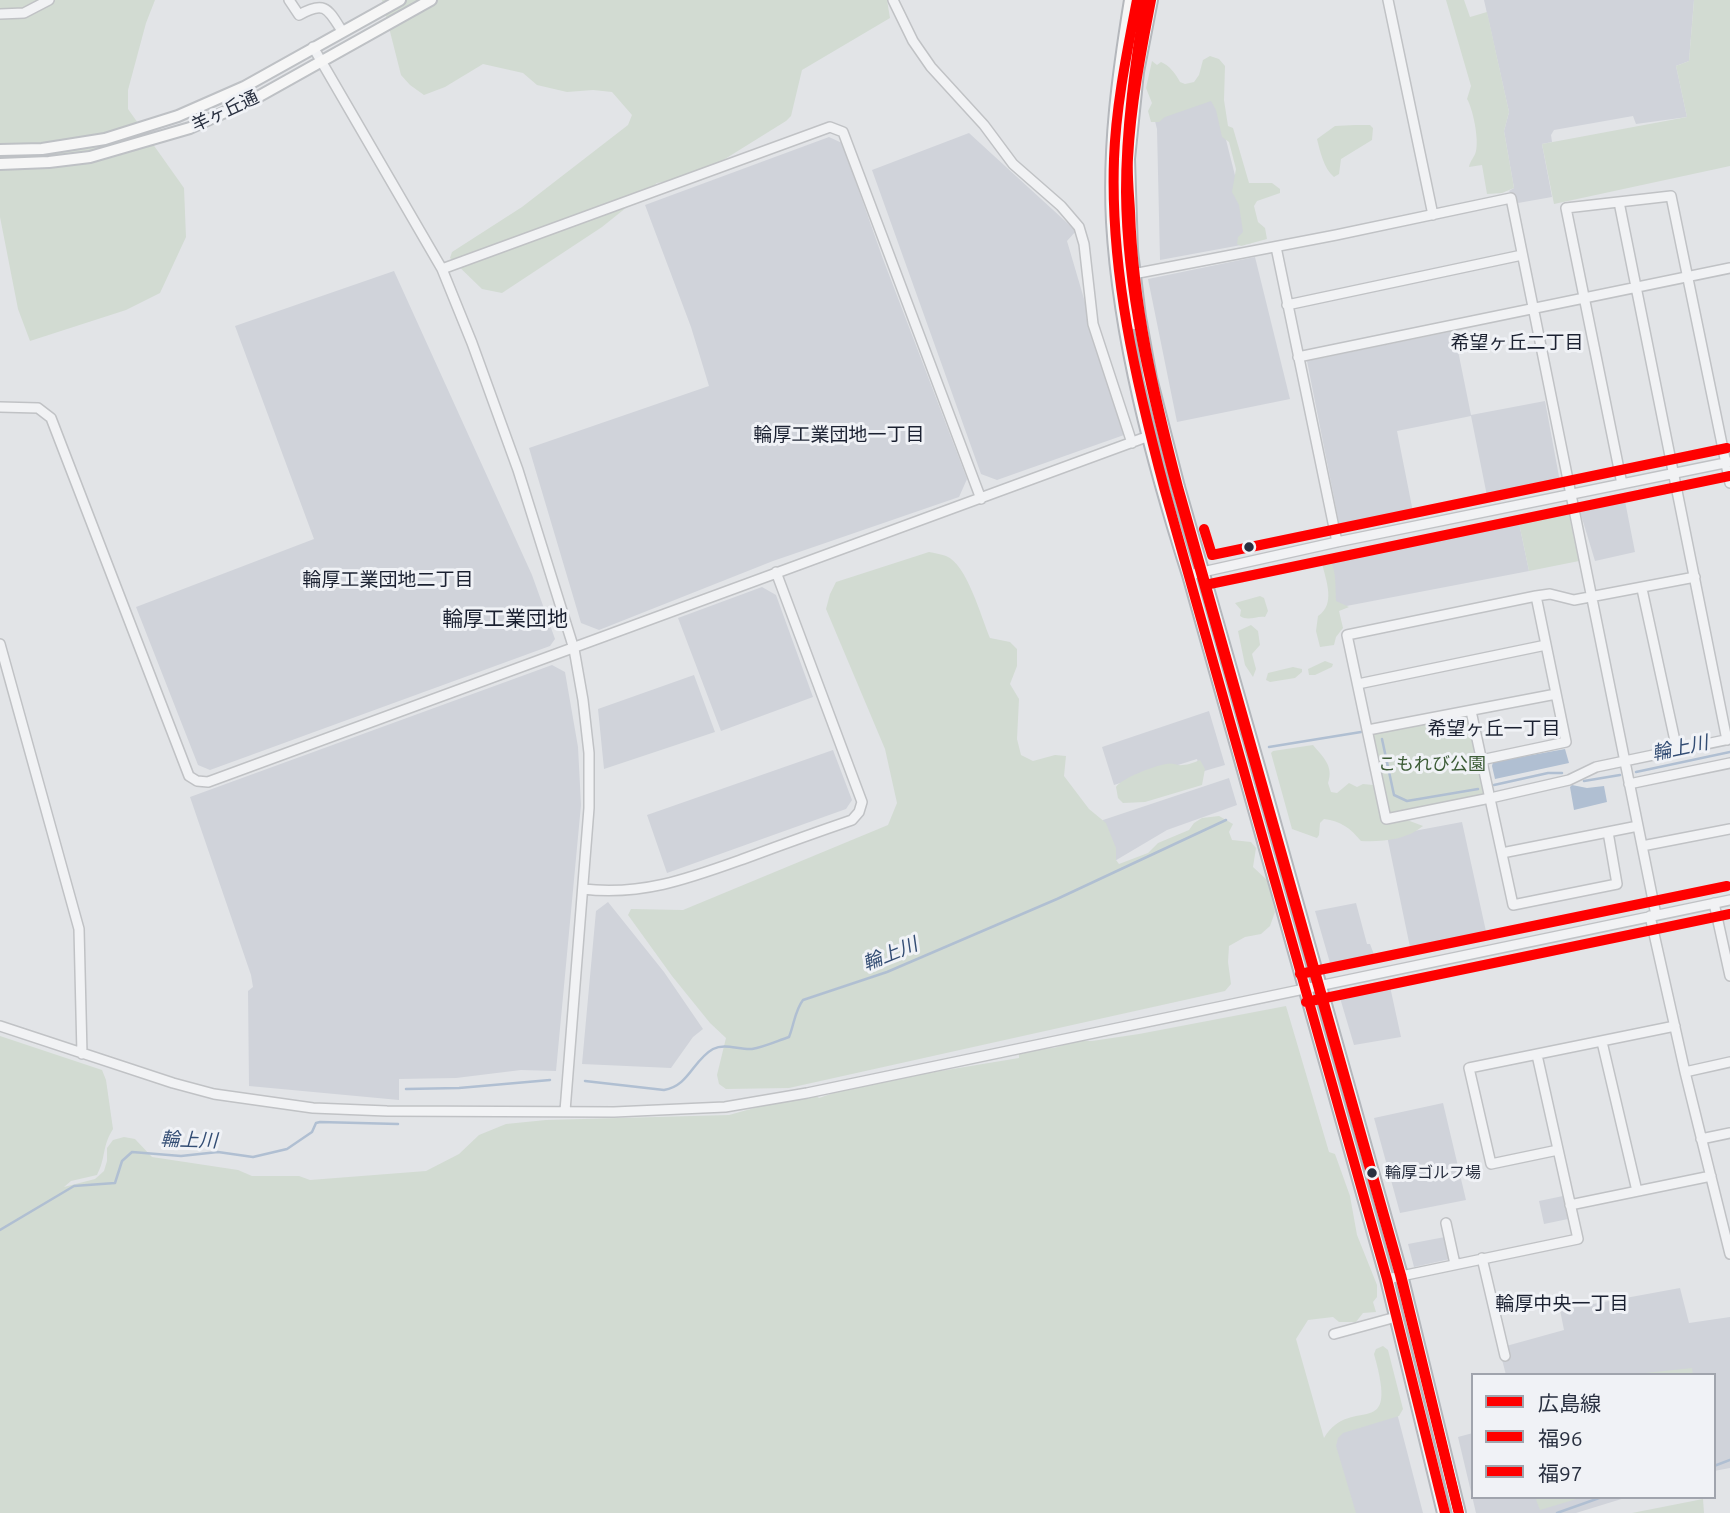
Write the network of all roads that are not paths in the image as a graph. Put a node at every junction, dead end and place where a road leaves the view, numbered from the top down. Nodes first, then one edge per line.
1 (50, 0) edge
2 (289, 0) edge
3 (400, 0) edge
4 (430, 0) edge
5 (893, 0) edge
6 (1126, 0) edge
7 (1132, 0) edge
8 (1142, 0) edge
9 (1151, 0) edge
10 (1388, 0) edge
11 (0, 14) edge
12 (342, 31) junction
13 (313, 47) junction
14 (322, 62) junction
15 (1119, 70) junction
16 (0, 150) edge
17 (0, 164) edge
18 (1619, 202) junction
19 (1433, 215) junction
20 (1276, 247) junction
21 (1522, 255) junction
22 (442, 268) junction
23 (1730, 268) edge
24 (1126, 276) junction
25 (1688, 277) junction
26 (1635, 290) junction
27 (1584, 300) junction
28 (1287, 305) junction
29 (1533, 310) junction
30 (1298, 358) junction
31 (0, 407) edge
32 (1149, 436) junction
33 (1132, 443) junction
34 (1728, 462) edge
35 (1674, 474) junction
36 (1730, 482) edge
37 (1622, 484) junction
38 (1570, 495) junction
39 (981, 499) junction
40 (1338, 542) junction
41 (776, 572) junction
42 (1195, 573) junction
43 (1695, 578) junction
44 (1642, 589) junction
45 (1536, 596) junction
46 (1592, 598) junction
47 (0, 644) edge
48 (1546, 645) junction
49 (574, 649) junction
50 (1358, 684) junction
51 (1556, 694) junction
52 (1471, 711) junction
53 (1368, 730) junction
54 (1729, 740) edge
55 (1677, 750) junction
56 (1481, 760) junction
57 (1624, 761) junction
58 (1730, 763) edge
59 (1629, 784) junction
60 (1490, 798) junction
61 (1637, 826) junction
62 (1730, 829) edge
63 (1608, 832) junction
64 (1642, 846) junction
65 (1502, 853) junction
66 (583, 889) junction
67 (1730, 900) edge
68 (1714, 903) junction
69 (1653, 915) junction
70 (1730, 976) edge
71 (1318, 985) junction
72 (1303, 988) junction
73 (0, 1026) edge
74 (1675, 1026) junction
75 (1602, 1042) junction
76 (82, 1054) junction
77 (1537, 1055) junction
78 (1730, 1062) edge
79 (1685, 1072) junction
80 (565, 1111) junction
81 (1730, 1133) edge
82 (1701, 1139) junction
83 (1558, 1150) junction
84 (1711, 1176) junction
85 (1637, 1191) junction
86 (1570, 1205) junction
87 (1446, 1223) dead end
88 (1729, 1243) edge
89 (1730, 1254) edge
90 (1482, 1258) junction
91 (1455, 1264) junction
92 (1401, 1275) junction
93 (1387, 1279) junction
94 (1396, 1317) junction
95 (1334, 1334) dead end
96 (1504, 1356) dead end
97 (1444, 1513) edge
98 (1459, 1513) edge

1 - 11 street
2 - 12 street
3 - 12 main road, 羊ヶ丘通
4 - 14 main road, 羊ヶ丘通
5 - 33 street
6 - 15 main road
7 - 15 highway
8 - 24 main road
9 - 24 highway
10 - 19 street
12 - 13 main road, 羊ヶ丘通
13 - 14 street
13 - 16 main road, 羊ヶ丘通
14 - 17 main road, 羊ヶ丘通
14 - 22 street
15 - 24 highway
18 - 25 street
18 - 26 street
18 - 27 street
19 - 20 street
19 - 21 street
20 - 24 street
20 - 28 street
21 - 28 street
21 - 29 street
22 - 39 street
22 - 49 street
23 - 25 street
24 - 32 highway
24 - 42 highway
25 - 26 street
25 - 34 street
26 - 27 street
26 - 35 street
27 - 29 street
27 - 37 street
28 - 30 street
29 - 30 street
29 - 38 street
30 - 40 street
31 - 49 street
32 - 33 street
32 - 42 highway
33 - 39 street
34 - 35 street
34 - 36 street
35 - 37 street
35 - 43 street
37 - 38 street
38 - 40 street
38 - 46 street
39 - 41 street
40 - 42 street
41 - 49 street
41 - 66 street
42 - 71 highway
42 - 72 highway
43 - 44 street
43 - 54 street
44 - 46 street
44 - 55 street
45 - 46 street
45 - 48 street
45 - 50 street
46 - 57 street
47 - 76 street
48 - 50 street
48 - 51 street
49 - 66 street
50 - 53 street
51 - 52 street
51 - 56 street
52 - 53 street
52 - 56 street
53 - 60 street
54 - 55 street
55 - 57 street
56 - 60 street
57 - 59 street
57 - 60 street
58 - 59 street
59 - 61 street
60 - 65 street
61 - 63 street
61 - 64 street
62 - 64 street
63 - 65 street
63 - 65 street
64 - 69 street
66 - 80 street
67 - 68 street
68 - 69 street
68 - 70 street
69 - 71 street
69 - 74 street
71 - 72 street
71 - 92 highway
72 - 80 street
72 - 93 highway
73 - 76 street
74 - 75 street
74 - 79 street
75 - 77 street
75 - 85 street
76 - 80 street
77 - 83 street
77 - 83 street
78 - 79 street
79 - 82 street
81 - 82 street
82 - 84 street
83 - 86 street
84 - 85 street
84 - 88 street
85 - 86 street
86 - 90 street
87 - 91 street
88 - 89 street
90 - 91 street
90 - 96 street
91 - 92 street
92 - 93 street
92 - 98 highway
93 - 94 highway
94 - 95 street
94 - 97 highway

